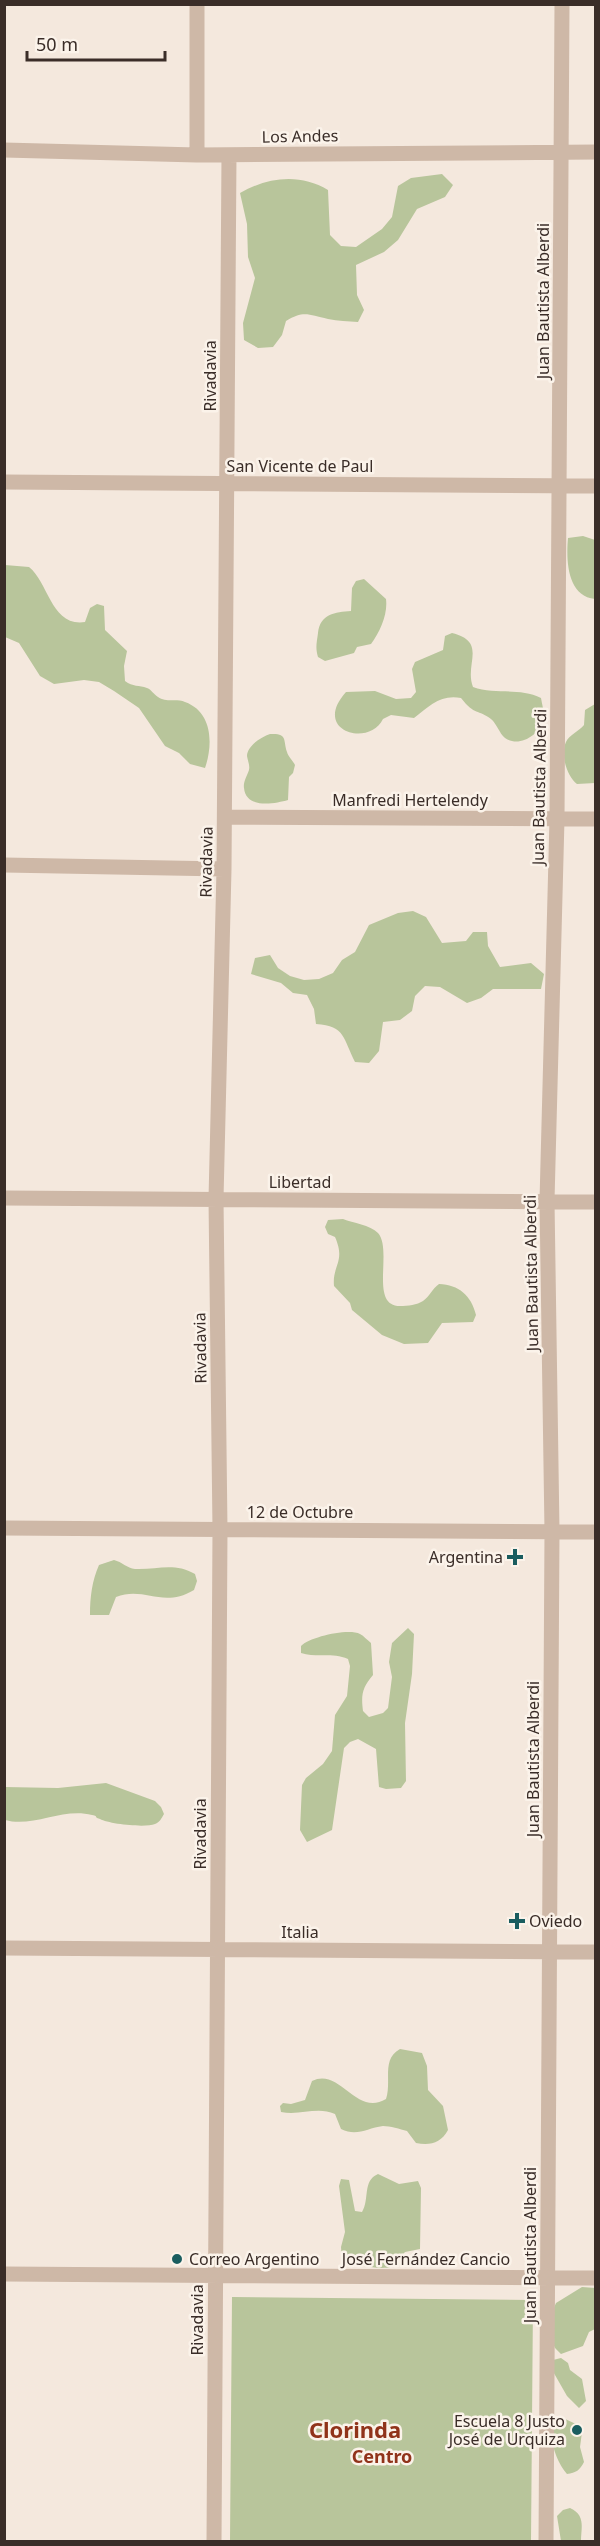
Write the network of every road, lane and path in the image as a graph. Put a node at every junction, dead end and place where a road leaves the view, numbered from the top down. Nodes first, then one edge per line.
1 (197, 4) edge
2 (562, 4) edge
3 (4, 150) edge
4 (561, 151) junction
5 (596, 152) edge
6 (229, 154) junction
7 (197, 155) junction
8 (4, 482) edge
9 (227, 484) junction
10 (559, 486) junction
11 (596, 486) edge
12 (225, 817) junction
13 (557, 819) junction
14 (596, 819) edge
15 (4, 865) edge
16 (224, 869) junction
17 (4, 1198) edge
18 (216, 1200) junction
19 (548, 1201) junction
20 (596, 1202) edge
21 (4, 1528) edge
22 (220, 1529) junction
23 (552, 1531) junction
24 (596, 1532) edge
25 (4, 1948) edge
26 (218, 1950) junction
27 (550, 1952) junction
28 (596, 1952) edge
29 (4, 2274) edge
30 (215, 2276) junction
31 (548, 2278) junction
32 (596, 2278) edge
33 (214, 2541) edge
34 (546, 2541) edge

1 - 7 street
2 - 4 street, Juan Bautista Alberdi
3 - 7 street, Los Andes
4 - 5 street, Los Andes
4 - 6 street, Los Andes
4 - 10 street, Juan Bautista Alberdi
6 - 7 street, Los Andes
6 - 9 street, Rivadavia
8 - 9 street, San Vicente de Paul
9 - 10 street, San Vicente de Paul
9 - 12 street, Rivadavia
10 - 11 street, San Vicente de Paul
10 - 13 street, Juan Bautista Alberdi
12 - 13 street, Manfredi Hertelendy
12 - 16 street, Rivadavia
13 - 14 street, Manfredi Hertelendy
13 - 19 street, Juan Bautista Alberdi
15 - 16 street
16 - 18 street, Rivadavia
17 - 18 street, Libertad
18 - 19 street, Libertad
18 - 22 street, Rivadavia
19 - 20 street, Libertad
19 - 23 street, Juan Bautista Alberdi
21 - 22 street, 12 de Octubre
22 - 23 street, 12 de Octubre
22 - 26 street, Rivadavia
23 - 24 street, 12 de Octubre
23 - 27 street, Juan Bautista Alberdi
25 - 26 street, Italia
26 - 27 street, Italia
26 - 30 street, Rivadavia
27 - 28 street, Italia
27 - 31 street, Juan Bautista Alberdi
29 - 30 street, José Fernández Cancio
30 - 31 street, José Fernández Cancio
30 - 33 street, Rivadavia
31 - 32 street, José Fernández Cancio
31 - 34 street, Juan Bautista Alberdi

